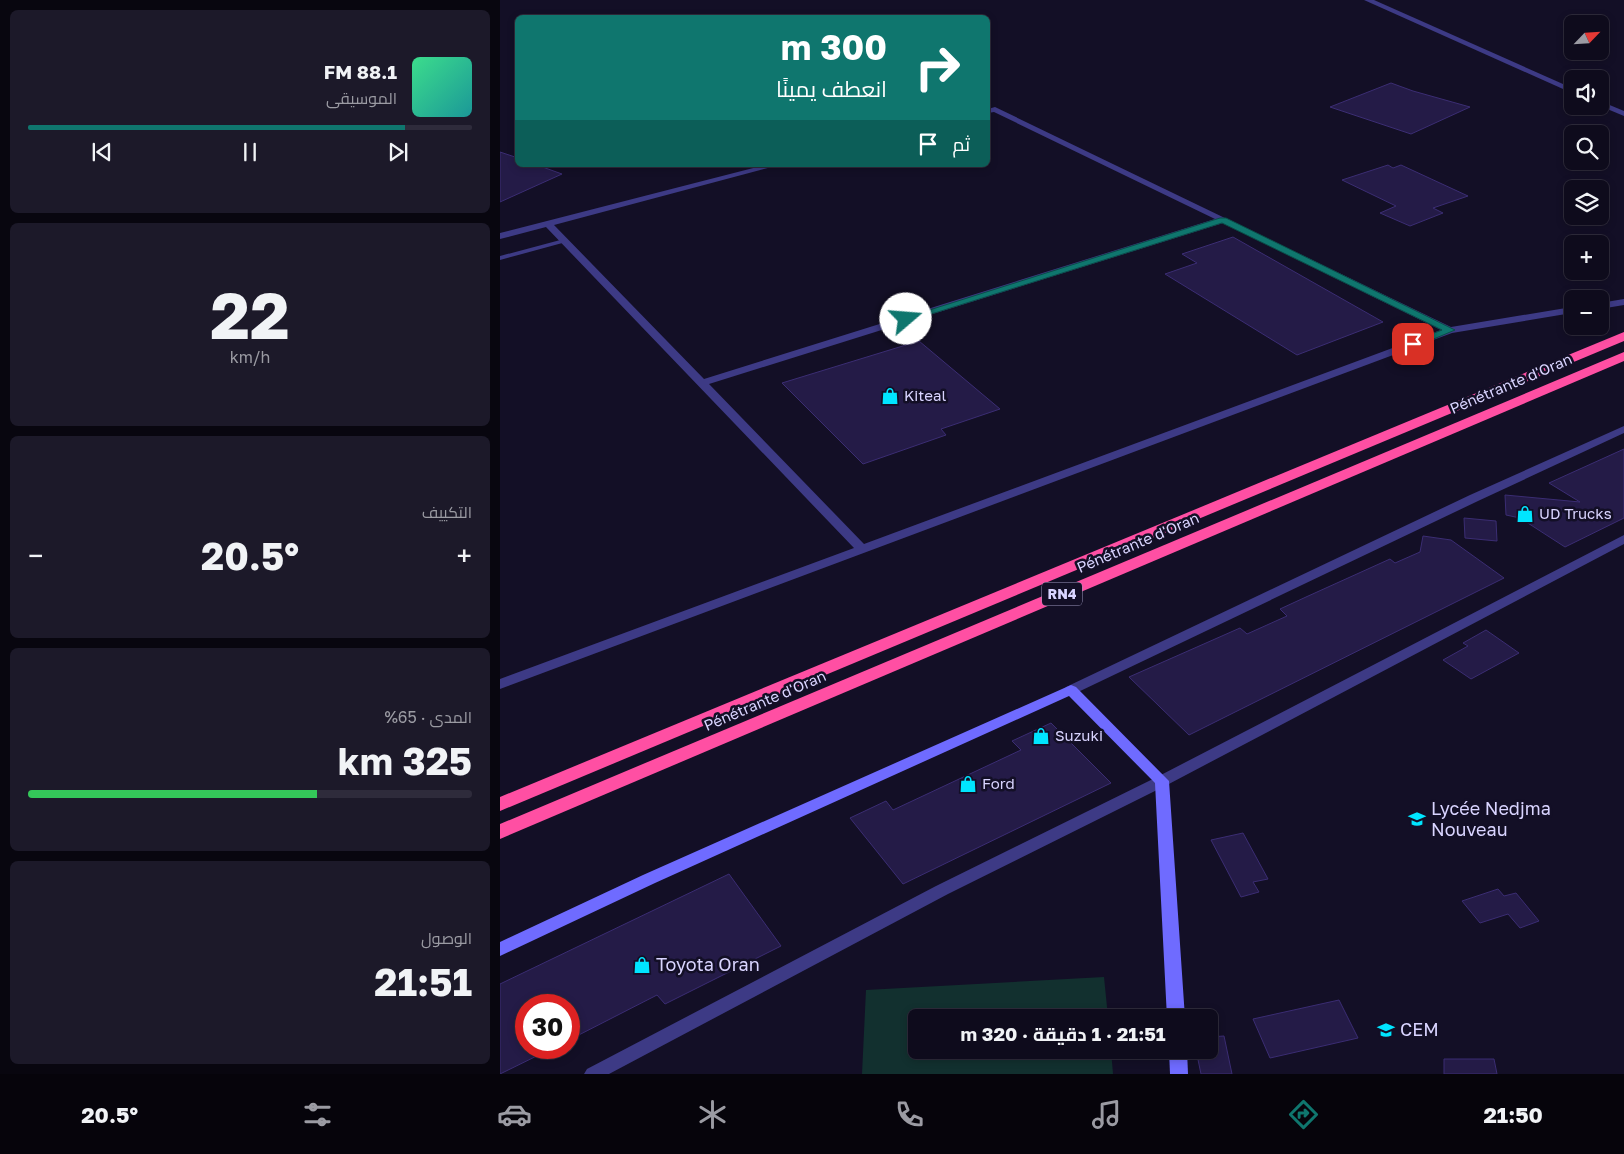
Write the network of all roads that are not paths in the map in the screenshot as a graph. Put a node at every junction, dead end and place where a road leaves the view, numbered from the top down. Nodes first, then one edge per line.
1 (1368, 0) edge
2 (1564, 87) edge
3 (1609, 107) edge
4 (990, 110) edge
5 (1624, 114) edge
6 (767, 167) edge
7 (1223, 220) junction
8 (547, 224) junction
9 (500, 236) edge
10 (564, 241) junction
11 (500, 258) edge
12 (1624, 302) edge
13 (1609, 304) edge
14 (1564, 311) edge
15 (1450, 330) junction
16 (1624, 336) edge
17 (1624, 356) edge
18 (701, 383) junction
19 (1624, 430) edge
20 (1624, 540) edge
21 (862, 549) junction
22 (500, 684) edge
23 (1071, 690) junction
24 (1162, 781) junction
25 (500, 804) edge
26 (500, 832) edge
27 (500, 949) edge
28 (1175, 1009) edge
29 (1178, 1059) edge
30 (593, 1074) edge
31 (1179, 1074) edge

1 - 2 street
3 - 5 street
4 - 7 street
6 - 8 street
7 - 15 street
7 - 18 street
8 - 9 street
8 - 10 street
10 - 11 lane
10 - 18 street
12 - 13 street
14 - 15 street
15 - 21 street
16 - 25 highway, Pénétrante d'Oran / RN4
17 - 26 highway, Pénétrante d'Oran / RN4
18 - 21 street
19 - 23 street
20 - 24 street
21 - 22 street
23 - 24 street
23 - 27 street
24 - 28 street
24 - 30 street
29 - 31 street

